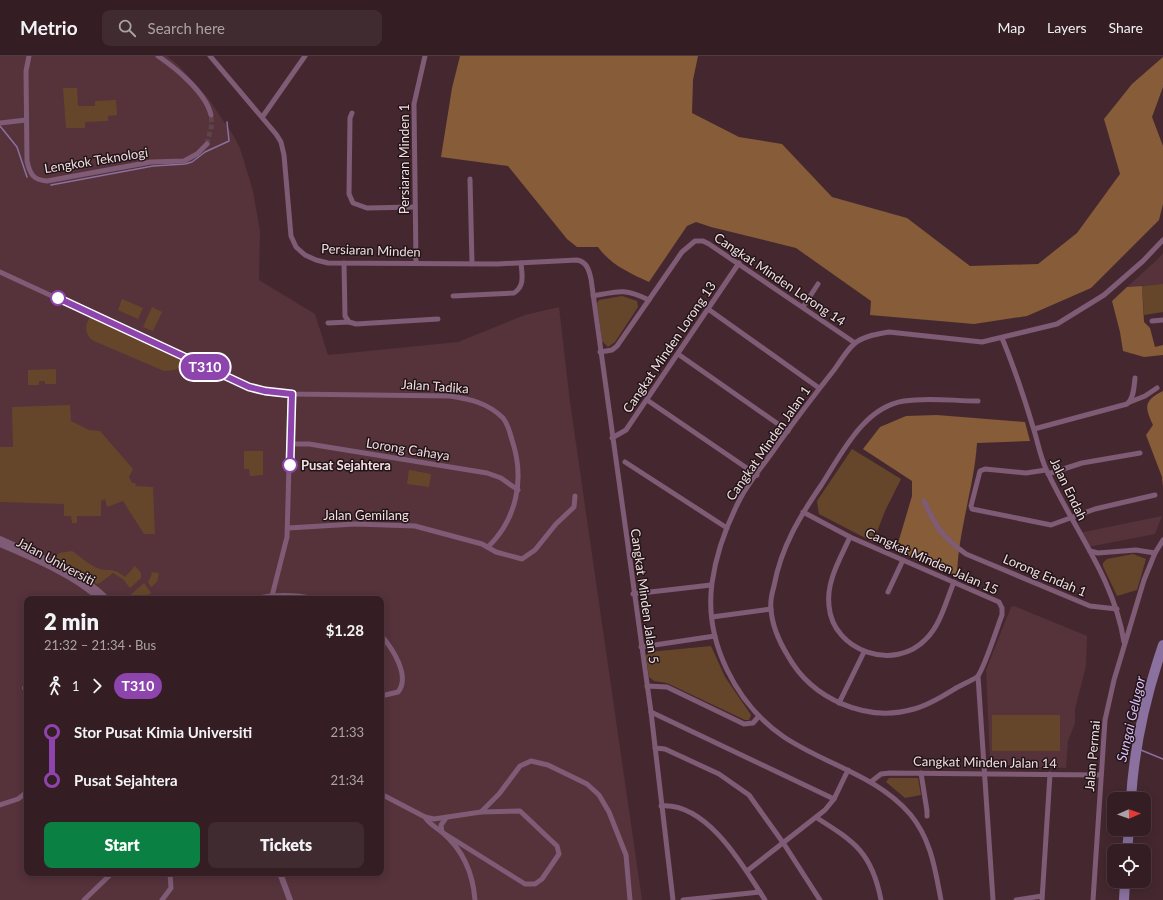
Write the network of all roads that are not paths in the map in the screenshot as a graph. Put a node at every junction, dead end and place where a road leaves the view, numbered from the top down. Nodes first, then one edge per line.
1 (29, 56) edge
2 (158, 56) edge
3 (210, 56) edge
4 (305, 56) edge
5 (425, 56) edge
6 (352, 113) dead end
7 (211, 116) tunnel mouth
8 (263, 116) junction
9 (26, 120) junction
10 (0, 123) edge
11 (207, 144) tunnel mouth
12 (470, 179) dead end
13 (415, 207) junction
14 (1163, 240) edge
15 (344, 263) junction
16 (416, 263) junction
17 (521, 263) junction
18 (739, 263) junction
19 (472, 264) junction
20 (0, 272) edge
21 (818, 284) dead end
22 (453, 296) dead end
23 (593, 296) junction
24 (649, 300) junction
25 (803, 307) junction
26 (708, 309) junction
27 (438, 319) dead end
28 (1163, 320) edge
29 (1152, 321) dead end
30 (349, 322) junction
31 (328, 323) dead end
32 (1002, 338) junction
33 (855, 343) junction
34 (600, 352) junction
35 (678, 354) junction
36 (1135, 378) dead end
37 (819, 388) junction
38 (1157, 388) dead end
39 (292, 394) junction
40 (647, 400) junction
41 (978, 402) dead end
42 (1130, 402) junction
43 (1034, 430) junction
44 (788, 431) junction
45 (612, 438) junction
46 (290, 444) junction
47 (1140, 453) dead end
48 (625, 462) dead end
49 (1047, 472) junction
50 (757, 475) junction
51 (518, 490) junction
52 (1154, 495) dead end
53 (575, 496) dead end
54 (924, 501) dead end
55 (803, 512) junction
56 (1070, 519) junction
57 (288, 528) junction
58 (727, 528) junction
59 (850, 537) junction
60 (1163, 540) edge
61 (1, 544) edge
62 (488, 547) junction
63 (1090, 551) junction
64 (1155, 553) junction
65 (1104, 554) junction
66 (903, 560) junction
67 (1098, 564) junction
68 (954, 582) junction
69 (712, 585) junction
70 (888, 592) dead end
71 (633, 594) junction
72 (97, 596) edge
73 (104, 596) edge
74 (272, 596) edge
75 (771, 609) junction
76 (1117, 609) junction
77 (712, 617) junction
78 (1120, 618) junction
79 (1132, 618) junction
80 (715, 636) junction
81 (384, 640) edge
82 (1125, 645) junction
83 (641, 647) junction
84 (864, 652) junction
85 (978, 676) junction
86 (647, 686) junction
87 (384, 695) edge
88 (839, 703) junction
89 (651, 712) junction
90 (759, 716) junction
91 (655, 748) junction
92 (848, 770) junction
93 (921, 773) junction
94 (985, 773) junction
95 (1050, 774) junction
96 (1101, 774) junction
97 (872, 781) junction
98 (24, 794) edge
99 (386, 797) edge
100 (834, 799) junction
101 (0, 805) edge
102 (661, 806) junction
103 (481, 812) junction
104 (927, 816) dead end
105 (425, 817) junction
106 (446, 818) junction
107 (817, 818) junction
108 (443, 833) junction
109 (784, 844) junction
110 (747, 871) junction
111 (109, 876) edge
112 (170, 876) edge
113 (281, 876) edge
114 (760, 892) junction
115 (1042, 898) edge
116 (84, 900) edge
117 (162, 900) edge
118 (290, 900) edge
119 (476, 900) edge
120 (630, 900) edge
121 (673, 900) edge
122 (683, 900) edge
123 (765, 900) edge
124 (820, 900) edge
125 (881, 900) edge
126 (941, 900) edge
127 (993, 900) edge
128 (1016, 900) edge
129 (1094, 900) edge

1 - 9 street, Lengkok Teknologi
2 - 7 street
3 - 8 street, Persiaran Minden
4 - 8 street
5 - 13 street, Persiaran Minden 1
6 - 13 street
8 - 15 street, Persiaran Minden
9 - 10 street
9 - 11 street, Lengkok Teknologi
12 - 19 street
13 - 16 street, Persiaran Minden 1
14 - 32 street, Cangkat Minden Jalan 1
15 - 16 street, Persiaran Minden
15 - 30 street
16 - 19 street, Persiaran Minden
17 - 19 street, Persiaran Minden
17 - 22 street
17 - 23 street, Persiaran Minden
18 - 24 street, Cangkat Minden Lorong 14
18 - 25 street, Cangkat Minden Lorong 14
18 - 26 street, Cangkat Minden Lorong 13
20 - 39 street, Jalan Tadika
21 - 25 street
23 - 24 street
23 - 34 street, Cangkat Minden Jalan 5
24 - 34 street, Cangkat Minden Lorong 14
25 - 33 street, Cangkat Minden Lorong 14
26 - 35 street, Cangkat Minden Lorong 13
26 - 37 street
27 - 30 street
28 - 29 street
30 - 31 street
32 - 33 street, Cangkat Minden Jalan 1
32 - 43 street, Jalan Endah
33 - 37 street, Cangkat Minden Jalan 1
34 - 45 street, Cangkat Minden Jalan 5
35 - 40 street, Cangkat Minden Lorong 13
35 - 44 street
36 - 42 street
37 - 44 street, Cangkat Minden Jalan 1
38 - 42 street
39 - 46 street
39 - 51 street, Jalan Tadika
40 - 45 street, Cangkat Minden Lorong 13
40 - 50 street
41 - 55 street
42 - 43 street
43 - 49 street, Jalan Endah
44 - 50 street, Cangkat Minden Jalan 1
45 - 71 street, Cangkat Minden Jalan 5
46 - 51 street, Lorong Cahaya
46 - 57 street
47 - 49 street
48 - 58 street
49 - 56 street, Jalan Endah
49 - 56 street
50 - 58 street, Cangkat Minden Jalan 1
51 - 62 street, Jalan Tadika
52 - 56 street
53 - 62 street, Jalan Gemilang
54 - 76 street, Lorong Endah 1
55 - 59 street, Cangkat Minden Jalan 15
55 - 75 street
56 - 63 street, Jalan Endah
57 - 62 street, Jalan Gemilang
57 - 74 street
58 - 69 street, Cangkat Minden Jalan 1
59 - 66 street, Cangkat Minden Jalan 15
59 - 84 street
60 - 64 street, Jalan Permai
61 - 72 street, Jalan Universiti
61 - 73 street, Jalan Universiti
63 - 65 street
63 - 67 street, Jalan Endah
64 - 65 street
64 - 79 street, Jalan Permai
65 - 67 street
66 - 68 street, Cangkat Minden Jalan 15
66 - 70 street
67 - 76 street, Jalan Endah
68 - 84 street
68 - 85 street, Cangkat Minden Jalan 15
69 - 71 street
69 - 77 street, Cangkat Minden Jalan 1
71 - 83 street, Cangkat Minden Jalan 5
75 - 77 street
75 - 88 street
76 - 78 street, Jalan Endah
77 - 80 street, Cangkat Minden Jalan 1
78 - 79 street
78 - 82 street, Jalan Endah
79 - 82 street, Jalan Permai
80 - 83 street
80 - 90 street, Cangkat Minden Jalan 1
81 - 87 street
82 - 96 street, Jalan Permai
83 - 86 street, Cangkat Minden Jalan 5
84 - 88 street
85 - 88 street
85 - 94 street
86 - 89 street, Cangkat Minden Jalan 5
86 - 90 street
89 - 91 street, Cangkat Minden Jalan 5
89 - 100 street
90 - 92 street, Cangkat Minden Jalan 1
91 - 102 street, Cangkat Minden Jalan 5
91 - 109 street
92 - 97 street, Cangkat Minden Jalan 1
92 - 100 street
93 - 94 street, Cangkat Minden Jalan 14
93 - 97 street, Cangkat Minden Jalan 14
93 - 104 street
94 - 95 street, Cangkat Minden Jalan 14
94 - 127 street
95 - 96 street, Cangkat Minden Jalan 14
95 - 115 street
96 - 129 street, Jalan Permai
97 - 126 street, Cangkat Minden Jalan 1
98 - 101 street
99 - 105 street
100 - 107 street
102 - 110 street
102 - 121 street, Cangkat Minden Jalan 5
103 - 106 street
103 - 108 street
103 - 120 street
105 - 106 street
105 - 108 street
106 - 108 street
107 - 109 street
107 - 125 street
108 - 119 street
109 - 110 street
109 - 124 street
110 - 114 street
111 - 116 street
112 - 117 street
113 - 118 street
114 - 122 street
114 - 123 street
115 - 128 street

